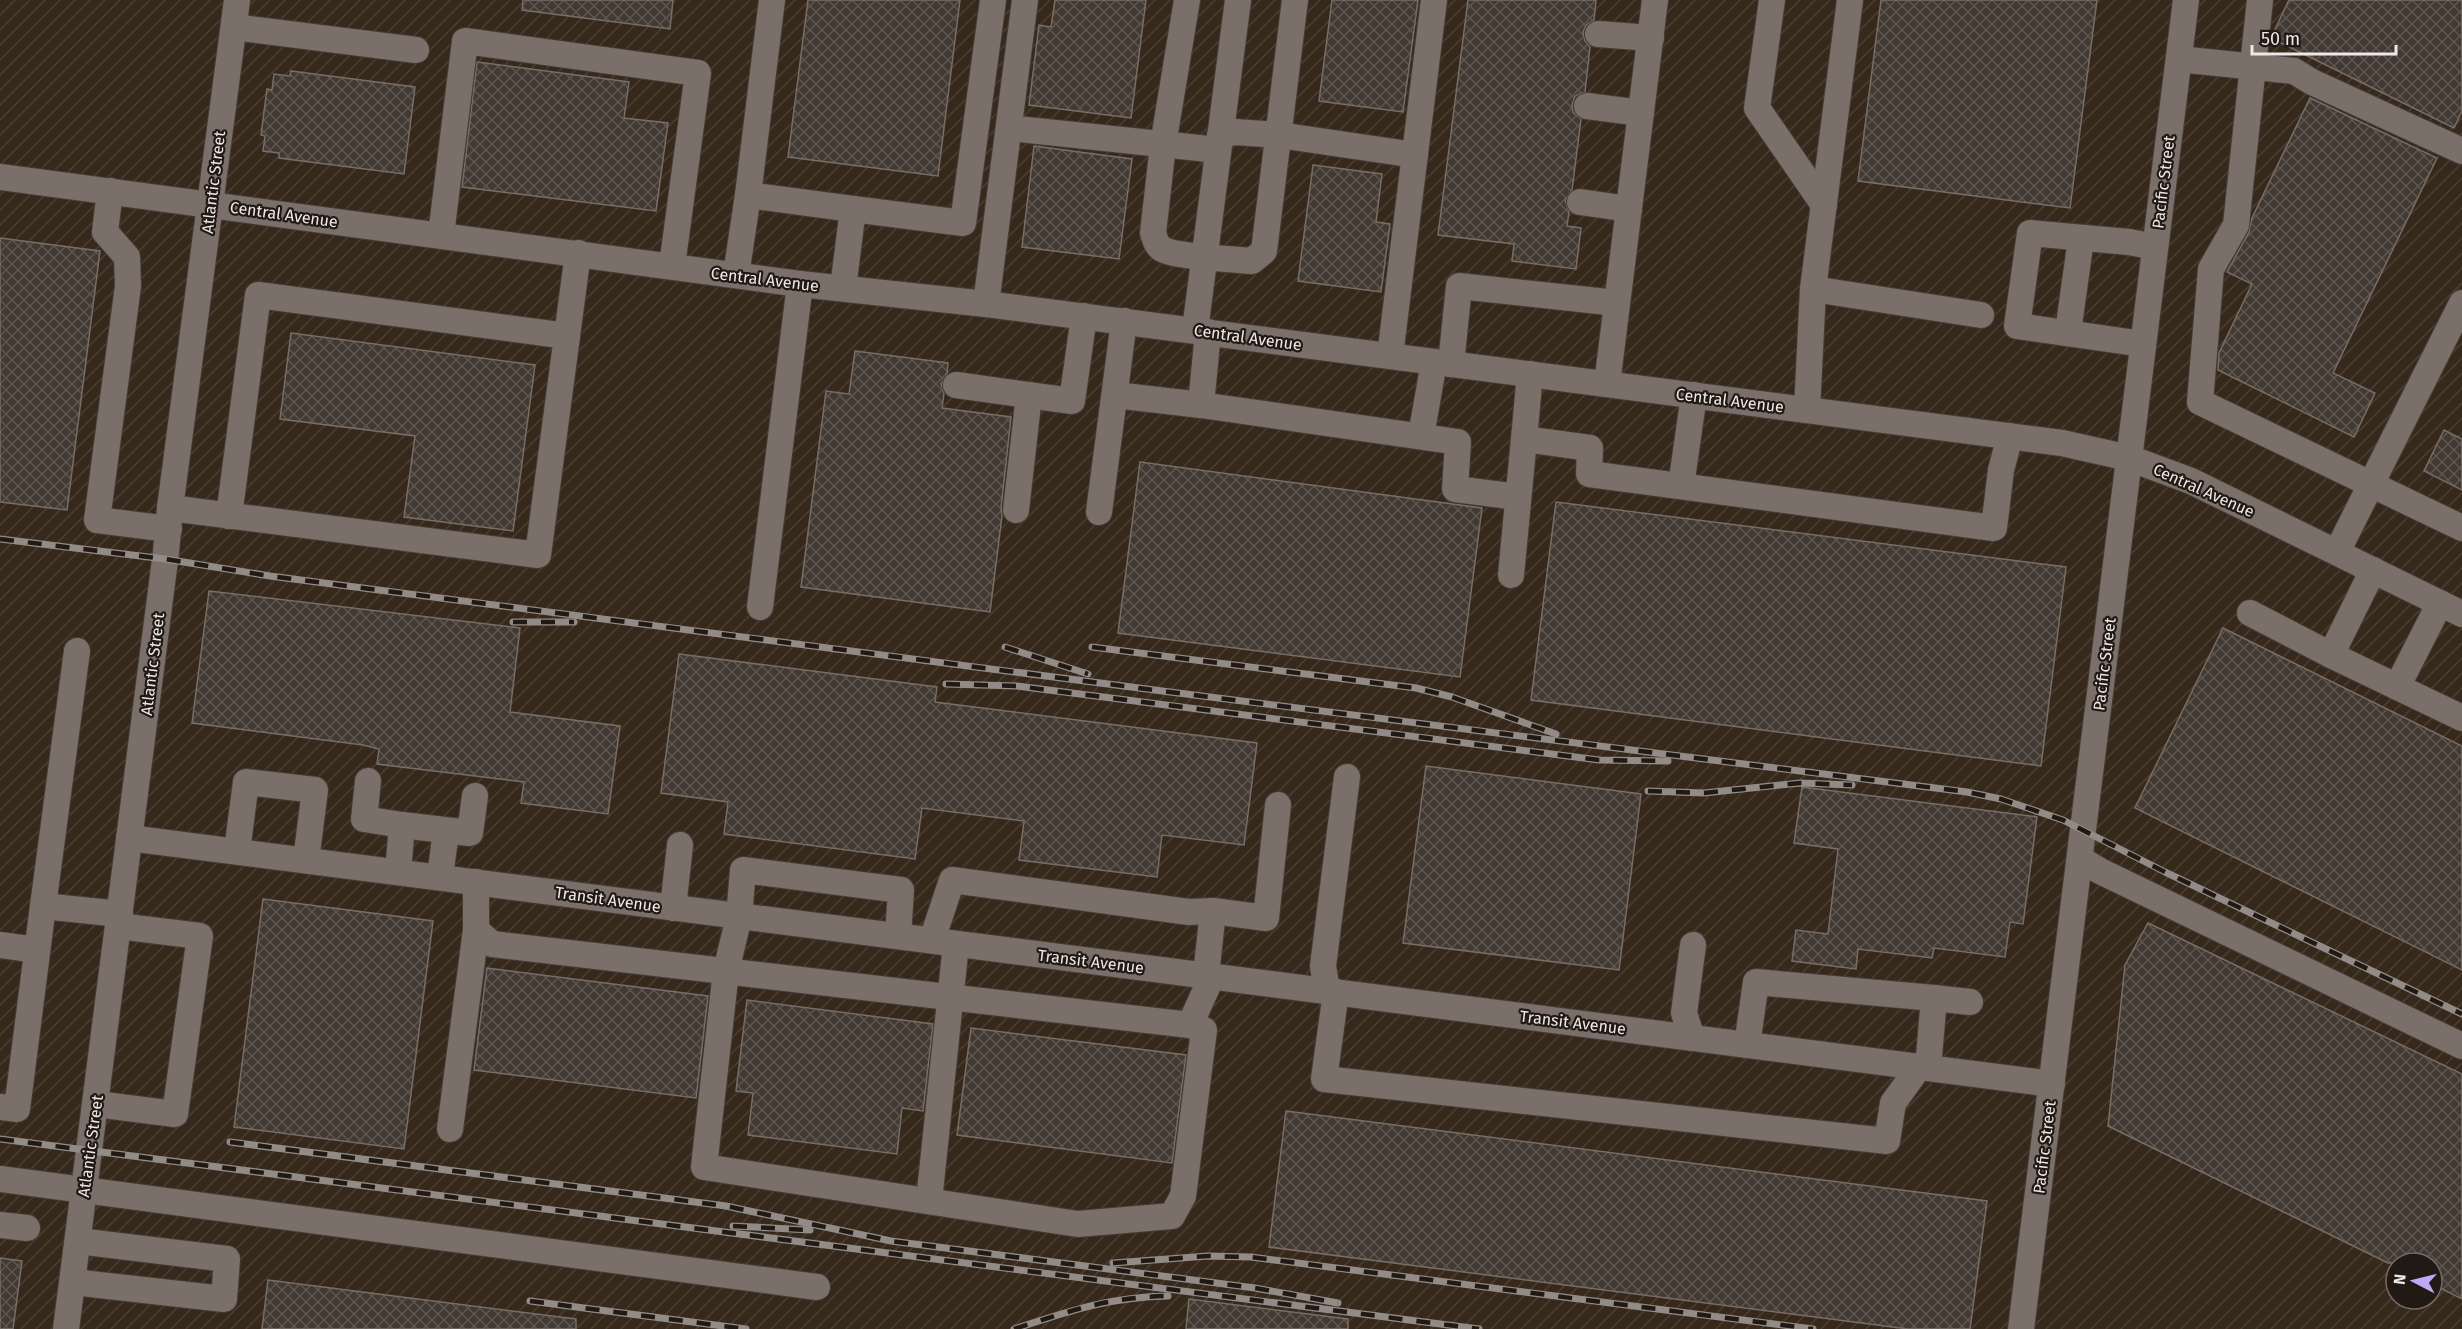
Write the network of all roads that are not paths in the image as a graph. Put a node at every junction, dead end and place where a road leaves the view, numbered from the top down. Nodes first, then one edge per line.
1 (237, 0) edge
2 (772, 0) edge
3 (993, 0) edge
4 (1025, 0) edge
5 (1187, 0) edge
6 (1238, 0) edge
7 (1295, 0) edge
8 (1434, 0) edge
9 (1655, 0) edge
10 (1772, 0) edge
11 (1850, 0) edge
12 (2186, 0) edge
13 (2260, 0) edge
14 (234, 27) junction
15 (1598, 34) dead end
16 (1651, 38) junction
17 (416, 50) dead end
18 (2179, 59) junction
19 (2253, 67) junction
20 (1587, 106) dead end
21 (1641, 113) junction
22 (1009, 128) junction
23 (1279, 135) junction
24 (1219, 143) junction
25 (1163, 145) junction
26 (2462, 151) edge
27 (1415, 155) junction
28 (0, 177) edge
29 (110, 191) junction
30 (748, 195) junction
31 (1580, 202) dead end
32 (210, 204) junction
33 (1824, 205) junction
34 (853, 209) junction
35 (1629, 209) junction
36 (441, 235) junction
37 (2081, 239) junction
38 (2155, 247) junction
39 (578, 254) junction
40 (1204, 257) junction
41 (672, 266) junction
42 (736, 275) junction
43 (800, 284) junction
44 (843, 288) junction
45 (1813, 289) junction
46 (986, 303) junction
47 (1617, 303) junction
48 (2462, 303) edge
49 (1981, 315) dead end
50 (1084, 316) junction
51 (1124, 321) junction
52 (1201, 331) junction
53 (2068, 332) junction
54 (567, 336) junction
55 (2143, 344) junction
56 (1390, 356) junction
57 (1443, 363) junction
58 (1530, 374) junction
59 (1606, 384) junction
60 (956, 385) dead end
61 (1029, 395) junction
62 (1114, 395) junction
63 (1695, 395) junction
64 (1201, 405) junction
65 (1807, 410) junction
66 (1421, 436) junction
67 (2010, 436) junction
68 (1524, 439) junction
69 (2129, 458) junction
70 (2373, 485) junction
71 (1681, 486) junction
72 (1518, 497) junction
73 (1016, 510) dead end
74 (1099, 512) dead end
75 (229, 516) junction
76 (169, 518) junction
77 (2462, 528) edge
78 (2337, 552) junction
79 (2373, 570) junction
80 (1511, 575) dead end
81 (760, 607) dead end
82 (2451, 608) edge
83 (2250, 613) dead end
84 (77, 651) dead end
85 (2331, 656) junction
86 (2397, 687) junction
87 (2462, 718) edge
88 (1347, 777) dead end
89 (369, 781) dead end
90 (475, 796) dead end
91 (1278, 805) dead end
92 (402, 825) junction
93 (446, 831) junction
94 (129, 838) junction
95 (680, 845) dead end
96 (237, 851) junction
97 (2079, 859) junction
98 (306, 860) junction
99 (398, 872) junction
100 (440, 877) junction
101 (476, 882) junction
102 (43, 906) junction
103 (673, 908) junction
104 (1213, 911) junction
105 (739, 916) junction
106 (119, 920) junction
107 (476, 930) junction
108 (898, 936) junction
109 (944, 942) junction
110 (0, 945) edge
111 (1694, 945) dead end
112 (37, 950) junction
113 (726, 971) junction
114 (1209, 976) junction
115 (1332, 992) junction
116 (952, 998) junction
117 (1934, 998) junction
118 (1970, 1002) dead end
119 (1190, 1025) junction
120 (1692, 1038) junction
121 (1747, 1045) junction
122 (2462, 1046) edge
123 (1923, 1067) junction
124 (2052, 1084) junction
125 (96, 1104) junction
126 (0, 1107) edge
127 (450, 1129) dead end
128 (0, 1179) edge
129 (83, 1190) junction
130 (929, 1201) junction
131 (0, 1225) edge
132 (27, 1228) dead end
133 (78, 1241) junction
134 (73, 1282) junction
135 (817, 1287) dead end
136 (66, 1329) edge
137 (2021, 1329) edge

1 - 14 street, Atlantic Street
2 - 30 street
3 - 34 street
4 - 22 street
5 - 25 street
6 - 24 street
7 - 23 street
8 - 27 street
9 - 16 street
10 - 33 street
11 - 33 street
12 - 18 street, Pacific Street
13 - 19 street
14 - 17 street
14 - 32 street, Atlantic Street
15 - 16 street
16 - 21 street
18 - 19 street
18 - 38 street, Pacific Street
19 - 26 street
19 - 70 street
20 - 21 street
21 - 35 street
22 - 25 street
22 - 46 street
23 - 24 street
23 - 27 street
23 - 40 street
24 - 25 street
24 - 40 street
25 - 40 street
27 - 56 street
28 - 29 street, Central Avenue
29 - 32 street, Central Avenue
29 - 76 street
30 - 34 street
30 - 42 street
31 - 35 street
32 - 36 street, Central Avenue
32 - 76 street, Atlantic Street
33 - 45 street
34 - 44 street
35 - 47 street
36 - 39 street, Central Avenue
36 - 41 street
37 - 38 street
37 - 53 street
37 - 53 street
38 - 55 street, Pacific Street
39 - 41 street, Central Avenue
39 - 54 street
40 - 52 street
41 - 42 street, Central Avenue
42 - 43 street, Central Avenue
43 - 44 street, Central Avenue
43 - 81 street
44 - 46 street, Central Avenue
45 - 49 street
45 - 65 street
46 - 50 street, Central Avenue
47 - 57 street
47 - 59 street
48 - 70 street
50 - 51 street, Central Avenue
50 - 61 street
51 - 52 street, Central Avenue
51 - 62 street
52 - 56 street, Central Avenue
52 - 64 street
53 - 55 street
54 - 75 street
54 - 75 street
55 - 69 street, Pacific Street
56 - 57 street, Central Avenue
57 - 58 street, Central Avenue
57 - 66 street
58 - 59 street, Central Avenue
58 - 68 street
59 - 63 street, Central Avenue
60 - 61 street
61 - 73 street
62 - 64 street
62 - 74 street
63 - 65 street, Central Avenue
63 - 71 street
64 - 66 street
65 - 67 street, Central Avenue
66 - 72 street
67 - 69 street, Central Avenue
67 - 71 street
68 - 71 street
68 - 72 street
69 - 78 street, Central Avenue
69 - 97 street, Pacific Street
70 - 77 street
70 - 78 street
72 - 80 street
75 - 76 street
76 - 94 street, Atlantic Street
78 - 79 street, Central Avenue
79 - 82 street, Central Avenue
79 - 85 street
82 - 86 street
83 - 85 street
84 - 102 street
85 - 86 street
86 - 87 street
88 - 115 street
89 - 92 street
90 - 93 street
91 - 104 street
92 - 93 street
92 - 99 street
93 - 100 street
94 - 96 street, Transit Avenue
94 - 106 street, Atlantic Street
95 - 103 street
96 - 98 street, Transit Avenue
96 - 98 street
97 - 122 street
97 - 124 street, Pacific Street
98 - 99 street, Transit Avenue
99 - 100 street, Transit Avenue
100 - 101 street, Transit Avenue
101 - 103 street, Transit Avenue
101 - 107 street
102 - 106 street
102 - 112 street
103 - 105 street, Transit Avenue
104 - 109 street
104 - 114 street
105 - 108 street, Transit Avenue
105 - 108 street
105 - 113 street
106 - 125 street, Atlantic Street
106 - 125 street
107 - 113 street
107 - 127 street
108 - 109 street, Transit Avenue
109 - 114 street, Transit Avenue
109 - 116 street
110 - 112 street
111 - 120 street
112 - 126 street
113 - 116 street
113 - 130 street
114 - 115 street, Transit Avenue
114 - 119 street
115 - 120 street, Transit Avenue
115 - 123 street
116 - 119 street
116 - 130 street
117 - 118 street
117 - 121 street
117 - 123 street
119 - 130 street
120 - 121 street, Transit Avenue
121 - 123 street, Transit Avenue
123 - 124 street, Transit Avenue
124 - 137 street, Pacific Street
125 - 129 street, Atlantic Street
128 - 129 street
129 - 133 street, Atlantic Street
129 - 135 street
131 - 132 street
133 - 134 street, Atlantic Street
133 - 134 street
134 - 136 street, Atlantic Street

